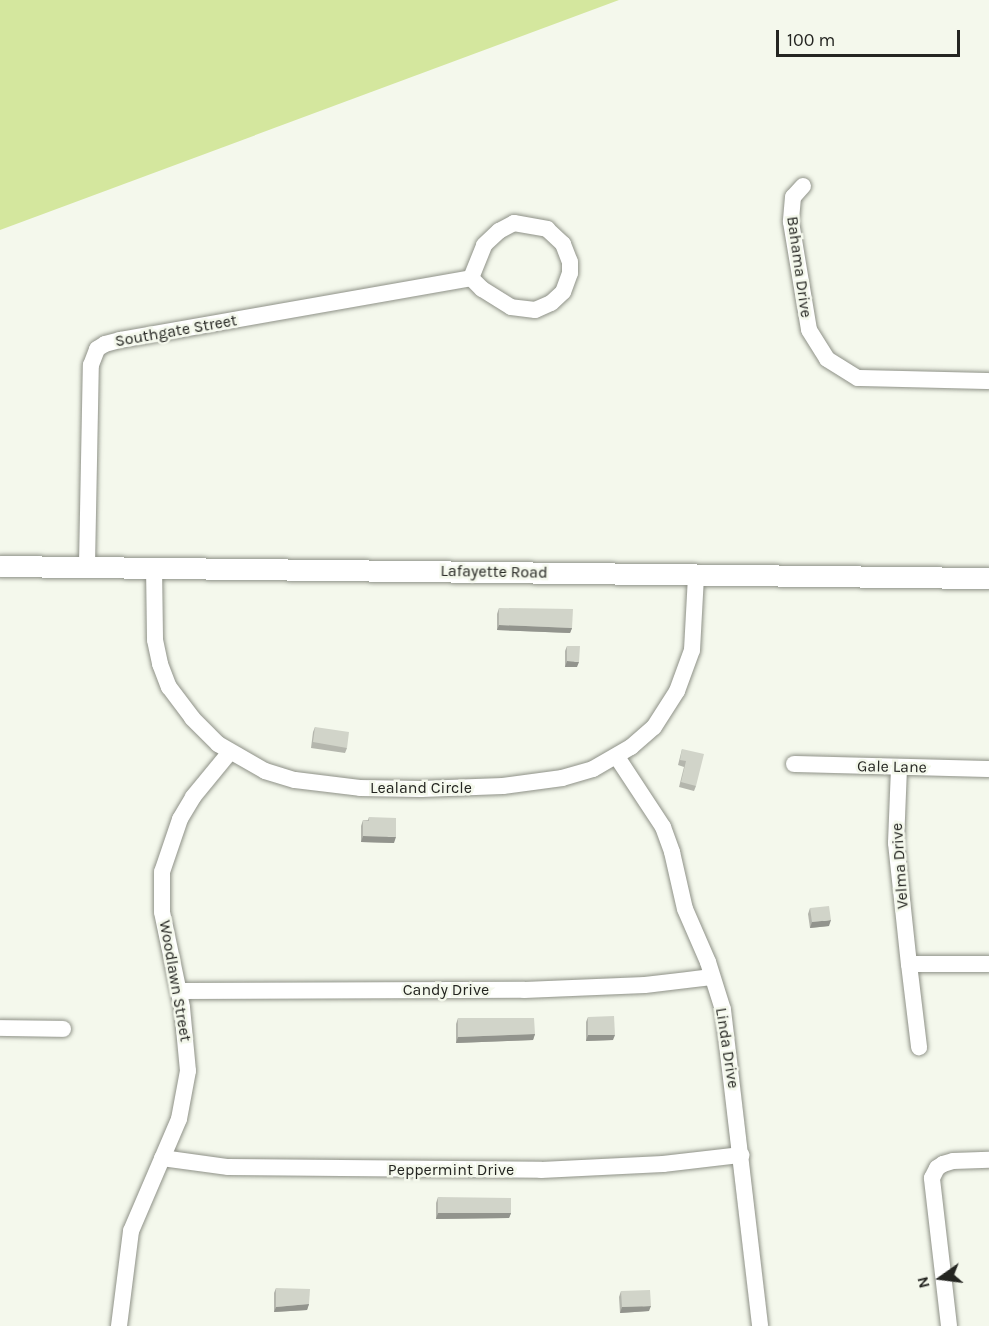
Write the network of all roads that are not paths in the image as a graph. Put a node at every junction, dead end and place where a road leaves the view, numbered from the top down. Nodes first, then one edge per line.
1 (803, 186) dead end
2 (471, 278) junction
3 (989, 381) edge
4 (0, 566) edge
5 (87, 566) junction
6 (154, 566) junction
7 (696, 575) junction
8 (989, 578) edge
9 (230, 752) junction
10 (617, 757) junction
11 (794, 764) dead end
12 (899, 768) junction
13 (989, 769) edge
14 (909, 964) junction
15 (989, 964) edge
16 (712, 977) junction
17 (180, 991) junction
18 (0, 1028) edge
19 (63, 1029) dead end
20 (918, 1047) dead end
21 (741, 1155) junction
22 (162, 1158) junction
23 (989, 1160) edge
24 (119, 1326) edge
25 (760, 1326) edge
26 (949, 1326) edge

1 - 3 street, Bahama Drive
2 - 2 street
2 - 5 street, Southgate Street
4 - 5 main road, Lafayette Road
5 - 6 main road, Lafayette Road
6 - 7 main road, Lafayette Road
6 - 9 street, Lealand Circle
7 - 8 main road, Lafayette Road
7 - 10 street, Lealand Circle
9 - 10 street, Lealand Circle
9 - 17 street, Woodlawn Street
10 - 16 street, Linda Drive
11 - 12 street, Gale Lane
12 - 13 street, Gale Lane
12 - 14 street, Velma Drive
14 - 15 street
14 - 20 street, Velma Drive
16 - 17 street, Candy Drive
16 - 21 street, Linda Drive
17 - 22 street, Woodlawn Street
18 - 19 street
21 - 22 street, Peppermint Drive
21 - 25 street, Linda Drive
22 - 24 street, Woodlawn Street
23 - 26 street

